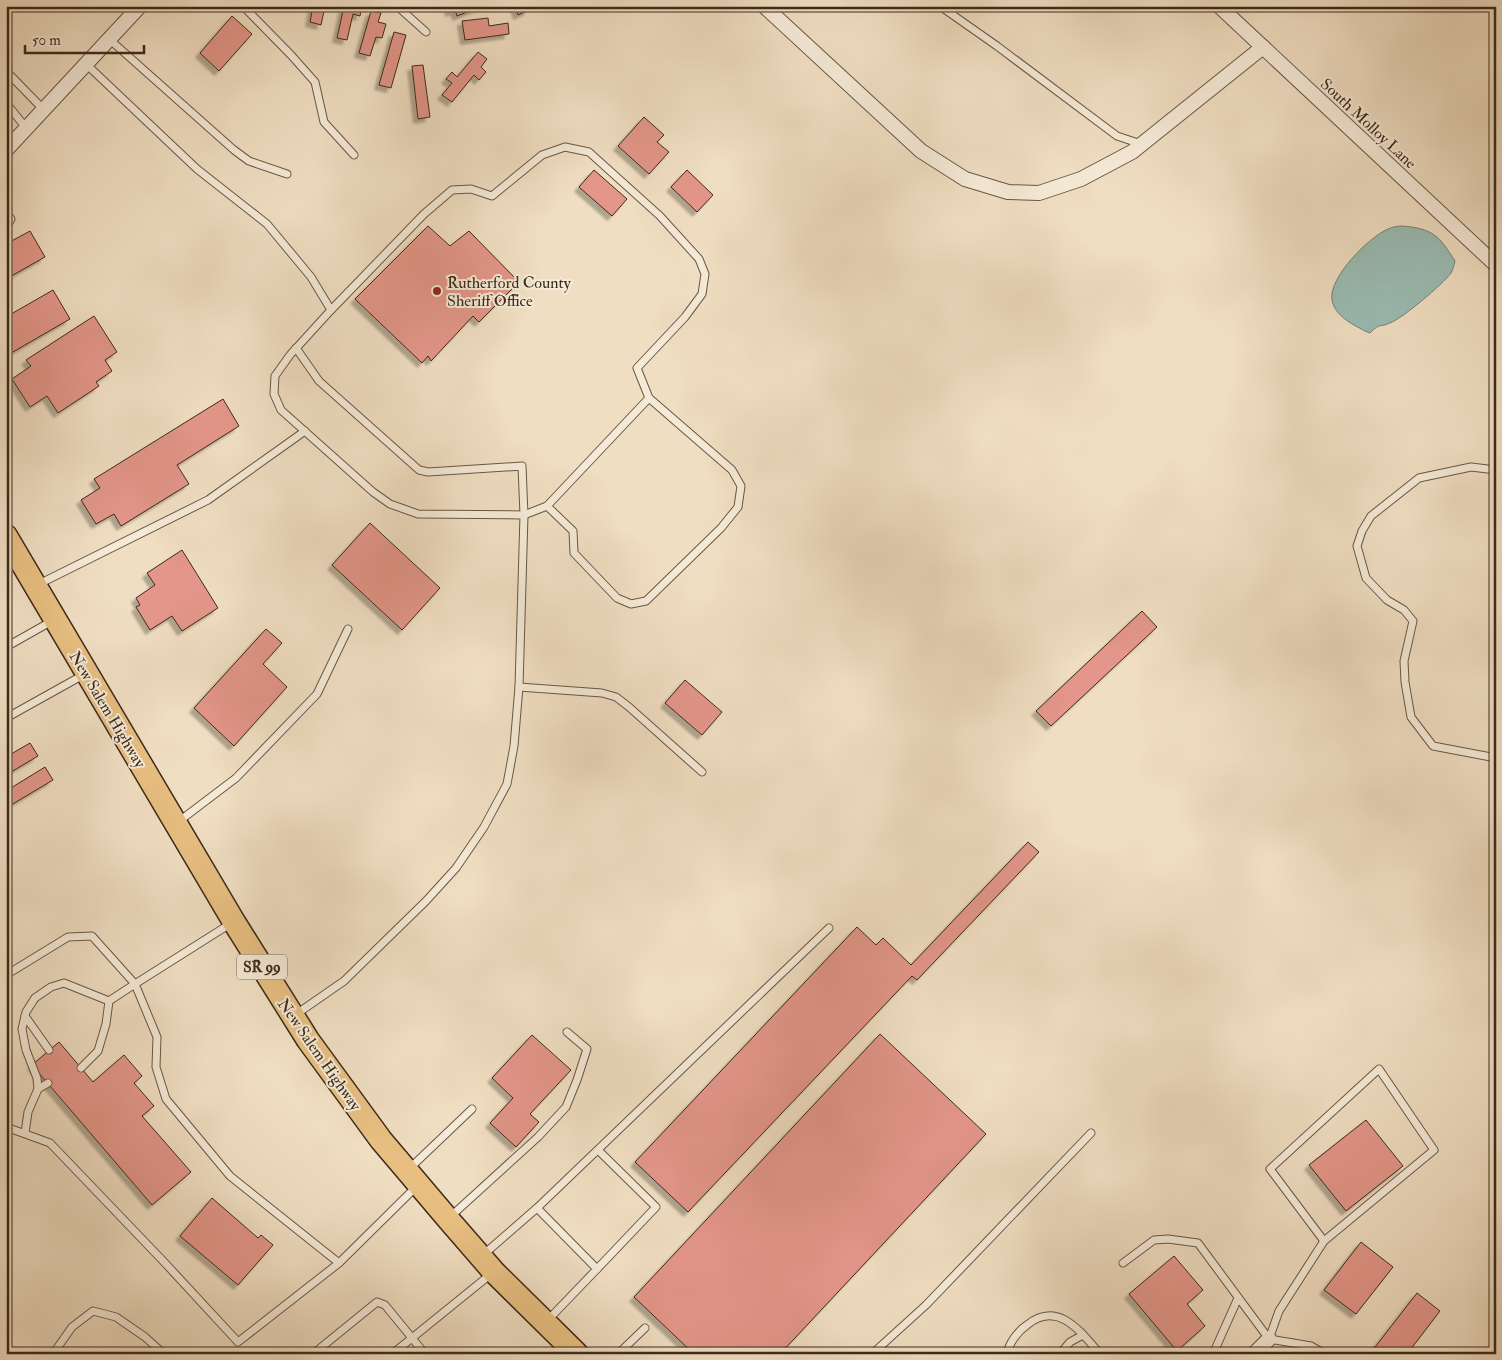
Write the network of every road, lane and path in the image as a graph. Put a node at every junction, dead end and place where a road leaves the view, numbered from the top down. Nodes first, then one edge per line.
1 (140, 6) edge
2 (243, 6) edge
3 (397, 6) edge
4 (764, 6) edge
5 (940, 6) edge
6 (1219, 6) edge
7 (426, 32) dead end
8 (109, 40) junction
9 (1263, 47) junction
10 (86, 64) junction
11 (6, 70) edge
12 (6, 103) edge
13 (44, 110) junction
14 (26, 129) junction
15 (1142, 144) junction
16 (6, 150) edge
17 (354, 155) dead end
18 (287, 174) dead end
19 (6, 212) edge
20 (6, 228) edge
21 (1496, 265) edge
22 (331, 310) junction
23 (296, 348) junction
24 (649, 398) junction
25 (305, 431) junction
26 (1496, 470) edge
27 (547, 506) junction
28 (524, 514) junction
29 (6, 536) edge
30 (36, 585) junction
31 (54, 619) junction
32 (348, 629) dead end
33 (6, 647) edge
34 (87, 673) junction
35 (518, 688) junction
36 (6, 718) edge
37 (1496, 756) edge
38 (702, 772) dead end
39 (176, 824) junction
40 (234, 922) junction
41 (829, 928) dead end
42 (6, 975) edge
43 (135, 984) junction
44 (108, 1001) junction
45 (25, 1016) junction
46 (293, 1016) junction
47 (567, 1032) dead end
48 (49, 1050) dead end
49 (81, 1068) dead end
50 (48, 1083) dead end
51 (38, 1090) junction
52 (472, 1109) dead end
53 (6, 1126) edge
54 (25, 1133) junction
55 (1091, 1133) dead end
56 (598, 1150) junction
57 (412, 1178) junction
58 (538, 1208) junction
59 (448, 1219) junction
60 (1324, 1241) junction
61 (338, 1263) junction
62 (1123, 1263) dead end
63 (487, 1265) junction
64 (597, 1268) junction
65 (1238, 1298) junction
66 (545, 1323) junction
67 (645, 1328) dead end
68 (1083, 1335) junction
69 (412, 1338) junction
70 (1270, 1339) junction
71 (53, 1354) edge
72 (164, 1354) edge
73 (313, 1354) edge
74 (392, 1354) edge
75 (424, 1354) edge
76 (577, 1354) edge
77 (618, 1354) edge
78 (872, 1354) edge
79 (1007, 1354) edge
80 (1060, 1354) edge
81 (1100, 1354) edge
82 (1213, 1354) edge
83 (1254, 1354) edge
84 (1324, 1354) edge

1 - 8 street
2 - 17 lane
3 - 7 lane
4 - 15 street
5 - 15 lane
6 - 9 street, South Molloy Lane
8 - 10 street
8 - 18 lane
9 - 15 street
9 - 21 street, South Molloy Lane
10 - 13 street
10 - 22 lane
11 - 13 lane
12 - 14 lane
13 - 14 street
14 - 16 street
19 - 20 lane
22 - 23 lane
22 - 24 lane
23 - 25 lane
23 - 28 lane
24 - 27 lane
24 - 27 lane
25 - 28 lane
25 - 30 lane
26 - 37 lane
27 - 28 lane
28 - 35 lane
29 - 30 main road, New Salem Highway / SR 99
30 - 31 main road, New Salem Highway / SR 99
31 - 33 lane
31 - 34 main road, New Salem Highway / SR 99
32 - 39 lane
34 - 36 lane
34 - 39 main road, New Salem Highway / SR 99
35 - 38 lane
35 - 46 lane
39 - 40 main road, New Salem Highway / SR 99
40 - 43 lane
40 - 46 main road, New Salem Highway / SR 99
41 - 56 lane
42 - 43 lane
43 - 44 lane
43 - 61 lane
44 - 45 lane
44 - 49 lane
45 - 48 lane
45 - 51 lane
46 - 57 main road, New Salem Highway / SR 99
47 - 59 lane
50 - 51 lane
51 - 54 lane
52 - 57 lane
53 - 54 lane
54 - 61 lane
55 - 78 lane
56 - 58 lane
56 - 64 lane
57 - 59 main road, New Salem Highway / SR 99
57 - 61 lane
58 - 63 lane
58 - 64 lane
59 - 63 main road, New Salem Highway / SR 99
60 - 60 lane
60 - 70 lane
62 - 65 lane
63 - 66 main road, New Salem Highway / SR 99
63 - 69 lane
64 - 66 lane
65 - 70 lane
65 - 82 lane
66 - 76 main road, New Salem Highway / SR 99
67 - 77 lane
68 - 79 lane
68 - 80 lane
68 - 81 lane
69 - 73 lane
69 - 74 lane
69 - 75 lane
70 - 83 street
70 - 84 lane
71 - 72 lane

